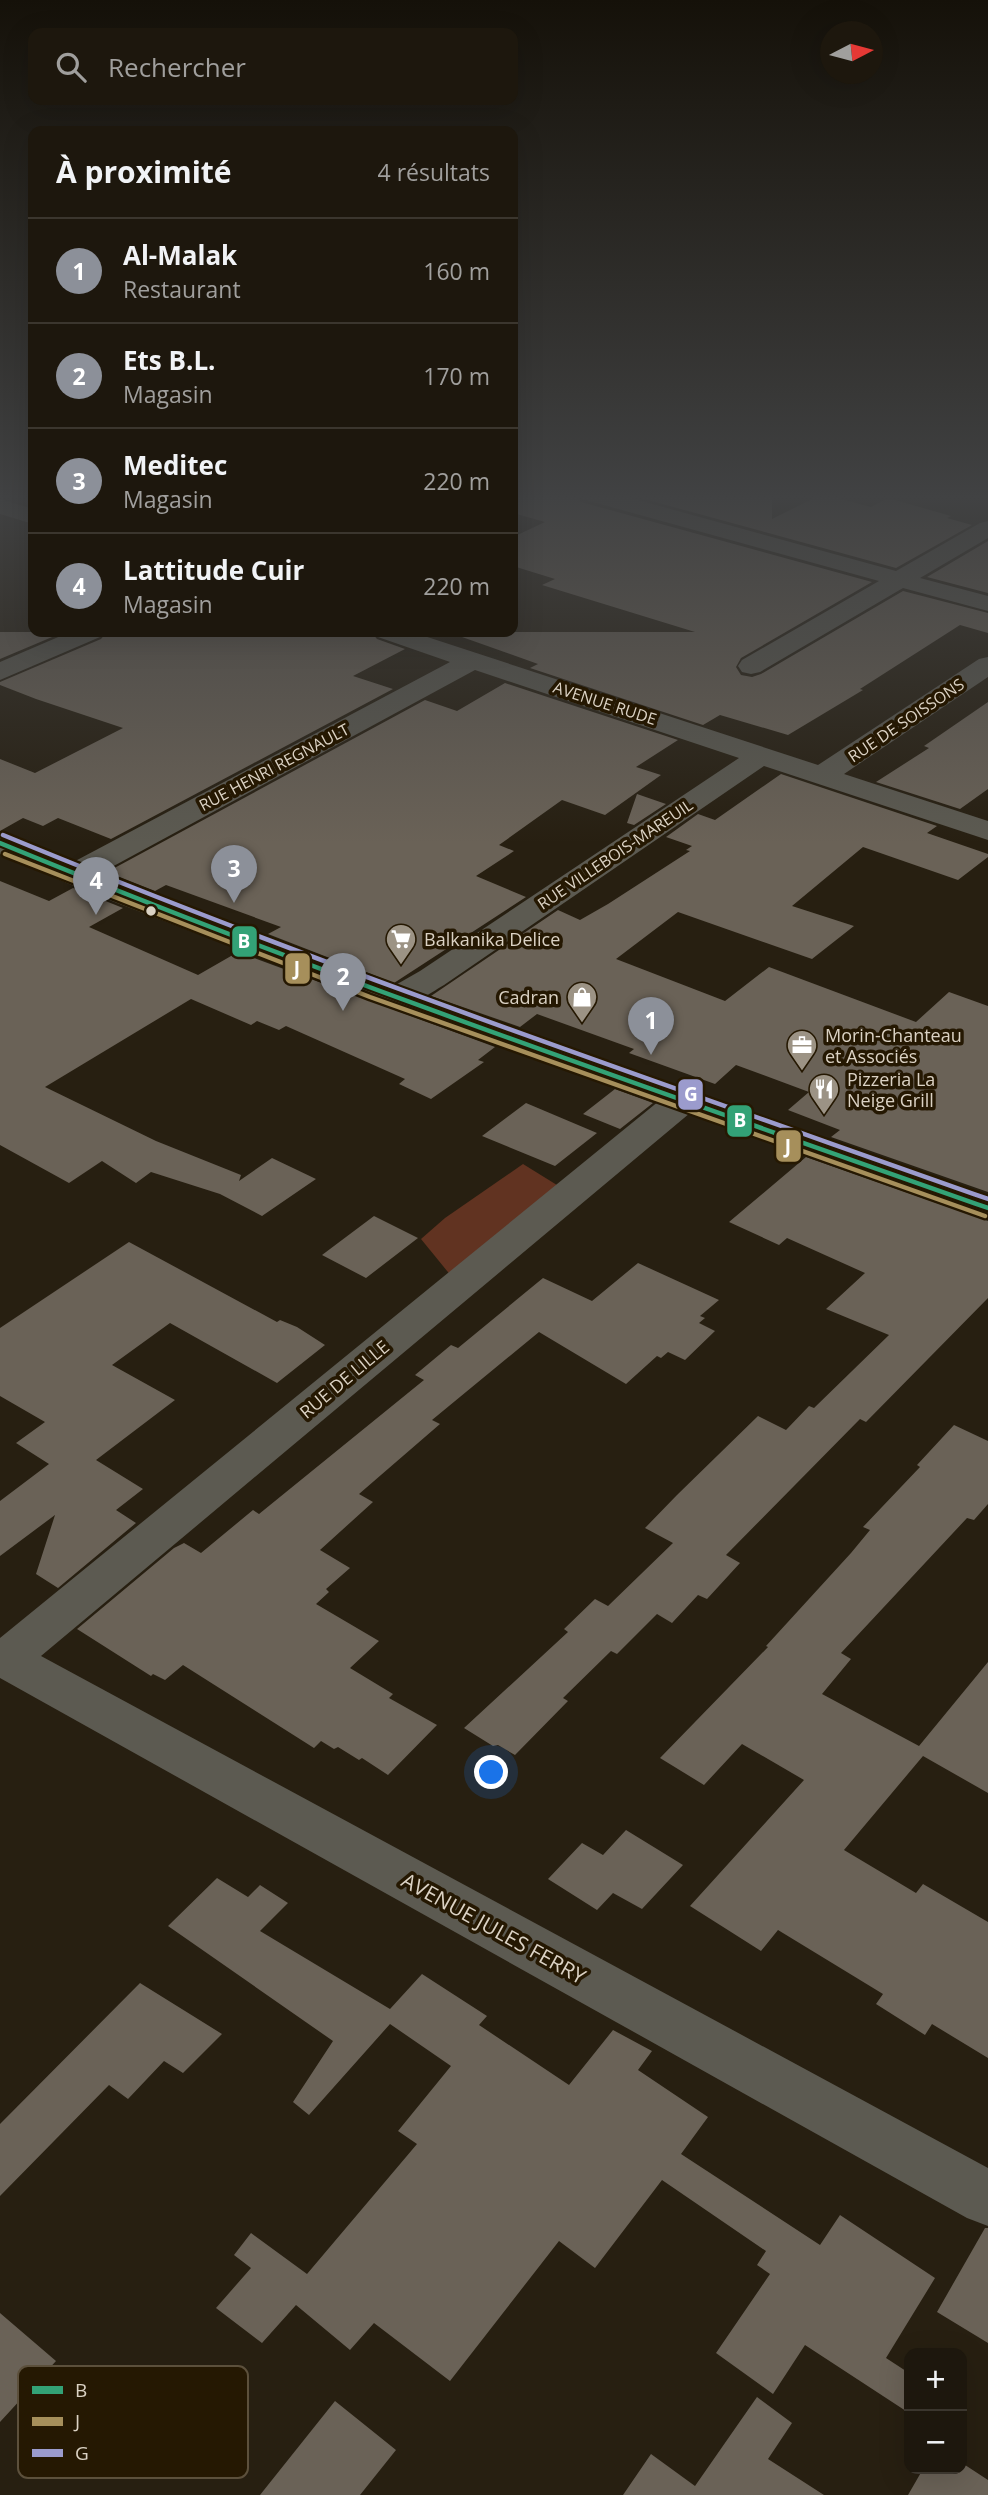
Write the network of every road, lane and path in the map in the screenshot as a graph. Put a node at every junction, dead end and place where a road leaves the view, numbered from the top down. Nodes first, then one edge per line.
1 (847, 610) edge
2 (80, 637) edge
3 (402, 637) edge
4 (473, 660) junction
5 (988, 665) edge
6 (751, 666) dead end
7 (0, 672) edge
8 (762, 755) junction
9 (823, 775) junction
10 (988, 831) edge
11 (3, 846) edge
12 (75, 874) junction
13 (397, 998) junction
14 (683, 1100) junction
15 (988, 1208) edge
16 (3, 1658) edge
17 (988, 2199) edge

1 - 6 street
2 - 7 street
3 - 4 street, AVENUE RUDE
4 - 8 street, AVENUE RUDE
4 - 12 street, RUE HENRI REGNAULT
5 - 9 street, RUE DE SOISSONS
8 - 9 street, AVENUE RUDE
8 - 13 street, RUE VILLEBOIS-MAREUIL
9 - 10 street, AVENUE RUDE
11 - 12 main road
12 - 13 main road
13 - 14 main road
14 - 15 main road
14 - 16 street, RUE DE LILLE
16 - 17 street, AVENUE JULES FERRY

